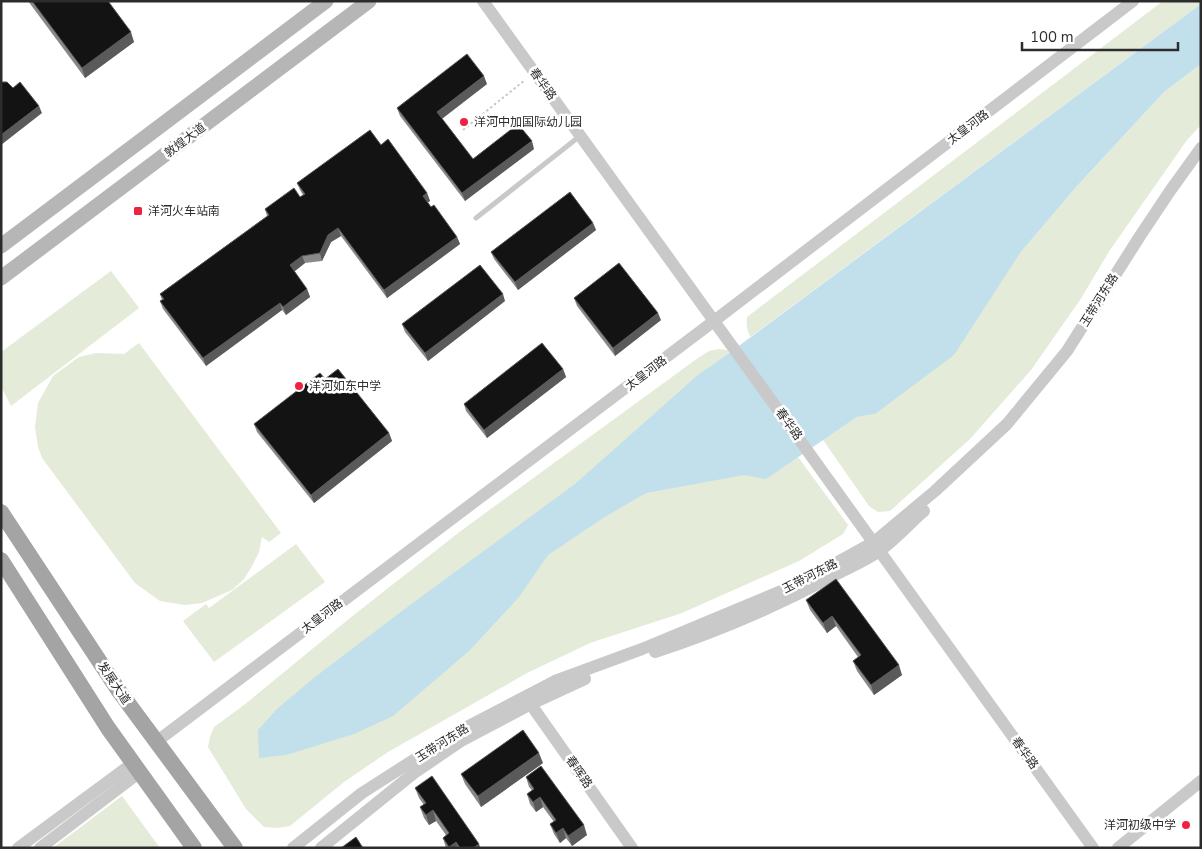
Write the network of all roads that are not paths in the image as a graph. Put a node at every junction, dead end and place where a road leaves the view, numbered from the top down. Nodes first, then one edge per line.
1 (326, 1) edge
2 (369, 1) edge
3 (483, 1) edge
4 (1133, 1) edge
5 (580, 136) junction
6 (1201, 148) edge
7 (1201, 162) edge
8 (476, 218) dead end
9 (1, 246) edge
10 (1, 278) edge
11 (714, 321) junction
12 (1, 512) edge
13 (877, 546) junction
14 (1, 560) edge
15 (528, 700) junction
16 (156, 742) junction
17 (136, 768) junction
18 (1201, 781) edge
19 (18, 848) edge
20 (40, 848) edge
21 (194, 848) edge
22 (235, 848) edge
23 (293, 848) edge
24 (320, 848) edge
25 (632, 848) edge
26 (1093, 848) edge
27 (1118, 848) edge

1 - 9 main road
2 - 10 main road, 敦煌大道
3 - 5 street, 春华路
4 - 11 street, 太皇河路
5 - 8 lane
5 - 11 street, 春华路
6 - 13 street, 玉带河东路
7 - 13 street, 玉带河东路
11 - 13 street, 春华路
11 - 16 street, 太皇河路
12 - 16 main road, 发展大道
13 - 15 street, 玉带河东路
13 - 26 street, 春华路
14 - 17 main road
15 - 23 street, 玉带河东路
15 - 24 street, 玉带河东路
15 - 25 street, 春晖路
16 - 22 main road, 发展大道
17 - 19 street
17 - 20 street
17 - 21 main road
18 - 27 street

